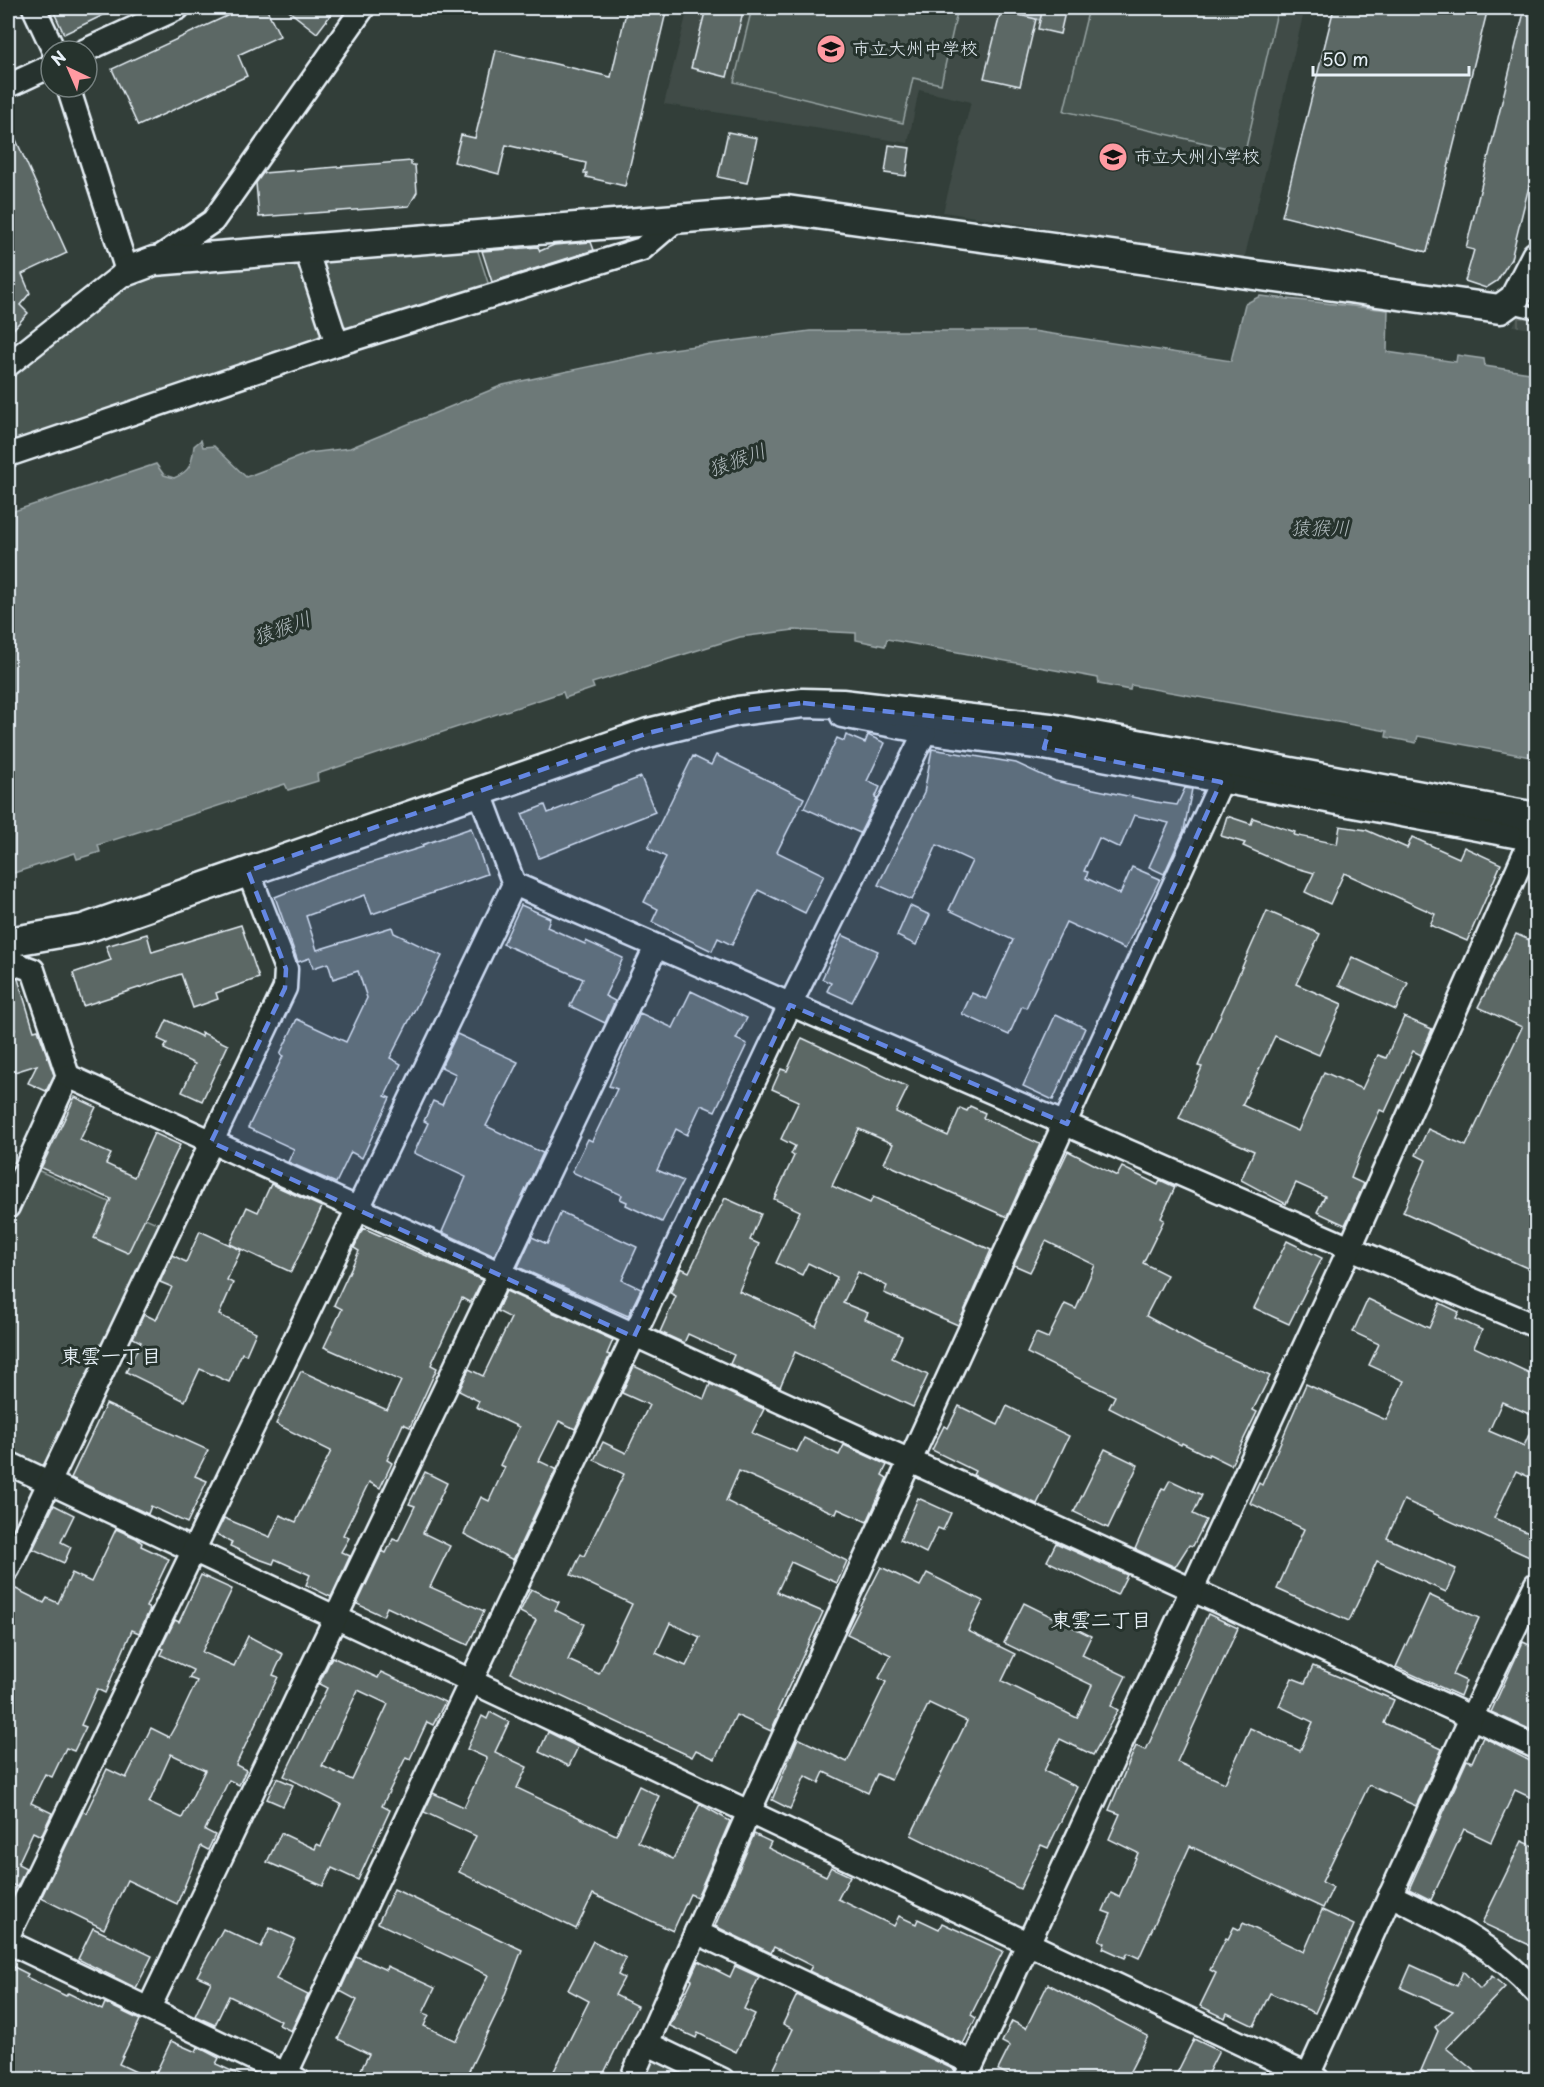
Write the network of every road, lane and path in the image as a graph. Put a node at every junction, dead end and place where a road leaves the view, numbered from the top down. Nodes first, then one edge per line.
1 (34, 8) edge
2 (178, 8) edge
3 (363, 8) edge
4 (48, 39) edge
5 (99, 44) edge
6 (39, 72) edge
7 (8, 86) edge
8 (72, 99) edge
9 (677, 219) junction
10 (306, 249) junction
11 (1536, 256) edge
12 (154, 261) junction
13 (128, 271) junction
14 (1508, 306) junction
15 (1536, 313) edge
16 (337, 344) junction
17 (8, 365) edge
18 (8, 455) edge
19 (802, 703) junction
20 (925, 732) junction
21 (1047, 738) junction
22 (1221, 782) junction
23 (480, 793) junction
24 (1373, 798) junction
25 (1535, 832) edge
26 (248, 871) junction
27 (514, 884) junction
28 (8, 942) edge
29 (656, 946) junction
30 (8, 961) edge
31 (790, 1005) junction
32 (69, 1076) junction
33 (1067, 1124) junction
34 (212, 1142) junction
35 (8, 1207) edge
36 (356, 1210) junction
37 (1350, 1248) junction
38 (499, 1275) junction
39 (1536, 1326) edge
40 (634, 1337) junction
41 (911, 1461) junction
42 (8, 1463) edge
43 (49, 1483) junction
44 (192, 1550) junction
45 (8, 1569) edge
46 (1536, 1584) edge
47 (1191, 1592) junction
48 (336, 1616) junction
49 (472, 1681) junction
50 (1471, 1718) junction
51 (1536, 1747) edge
52 (749, 1812) junction
53 (1390, 1895) junction
54 (696, 1932) junction
55 (8, 1936) edge
56 (8, 1942) edge
57 (1027, 1943) junction
58 (1536, 1992) edge
59 (149, 2008) junction
60 (646, 2043) junction
61 (968, 2071) edge
62 (289, 2078) edge
63 (1311, 2078) edge
64 (631, 2079) edge
65 (723, 2079) edge

1 - 4 street
2 - 5 street
3 - 12 street
6 - 7 street
8 - 13 street
9 - 10 street
9 - 14 street
9 - 16 street
10 - 12 street
10 - 16 street
11 - 14 street
12 - 13 street
13 - 17 street
14 - 15 lane
16 - 18 street
19 - 20 street
19 - 21 street
19 - 23 street
20 - 21 street
20 - 31 street
21 - 22 street
21 - 24 street
22 - 24 street
22 - 33 street
23 - 26 street
23 - 27 street
24 - 25 street
25 - 37 street
26 - 28 street
26 - 34 street
27 - 29 street
27 - 36 street
29 - 31 street
29 - 38 street
30 - 32 street
31 - 33 street
31 - 40 street
32 - 34 street
32 - 35 street
33 - 37 street
33 - 41 street
34 - 36 street
34 - 43 street
36 - 38 street
36 - 44 street
37 - 39 street
37 - 47 street
38 - 40 street
38 - 48 street
40 - 41 street
40 - 49 street
41 - 47 street
41 - 52 street
42 - 43 street
43 - 44 street
43 - 45 street
44 - 48 street
44 - 55 street
46 - 50 street
47 - 50 street
47 - 57 street
48 - 49 street
48 - 59 street
49 - 52 street
49 - 62 street
50 - 51 street
50 - 53 street
52 - 54 street
52 - 57 street
53 - 58 street
53 - 63 street
54 - 60 street
54 - 61 street
56 - 59 street
57 - 61 street
57 - 63 street
59 - 62 street
60 - 64 street
60 - 65 street

